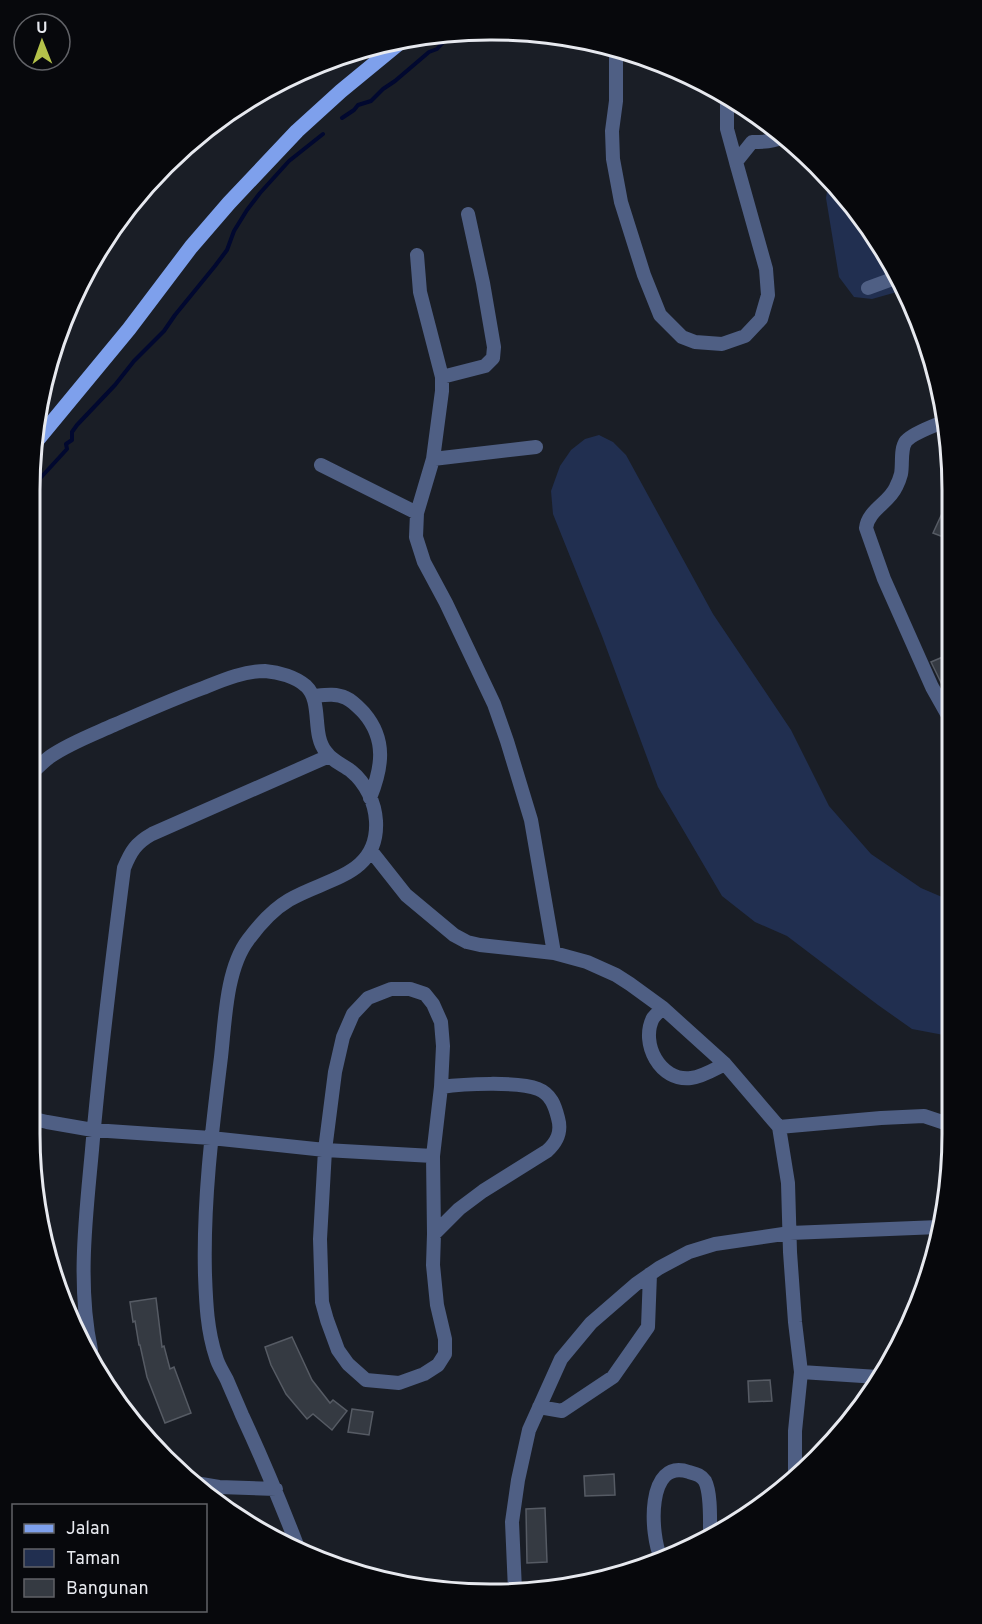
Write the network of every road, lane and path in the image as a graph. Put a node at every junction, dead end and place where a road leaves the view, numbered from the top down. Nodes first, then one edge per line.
1 (388, 53) edge
2 (616, 58) edge
3 (727, 108) edge
4 (727, 129) junction
5 (772, 140) edge
6 (752, 142) junction
7 (735, 162) junction
8 (468, 214) dead end
9 (417, 255) dead end
10 (889, 280) edge
11 (867, 288) dead end
12 (442, 377) junction
13 (937, 424) edge
14 (44, 432) edge
15 (536, 447) dead end
16 (433, 459) junction
17 (321, 465) dead end
18 (417, 513) junction
19 (314, 696) junction
20 (942, 705) edge
21 (329, 756) junction
22 (40, 766) edge
23 (370, 798) junction
24 (372, 852) junction
25 (554, 953) junction
26 (663, 1008) junction
27 (725, 1064) junction
28 (441, 1087) junction
29 (40, 1120) edge
30 (942, 1122) edge
31 (779, 1127) junction
32 (93, 1130) junction
33 (211, 1138) junction
34 (325, 1150) junction
35 (433, 1156) junction
36 (931, 1227) edge
37 (790, 1233) junction
38 (434, 1234) junction
39 (650, 1274) junction
40 (87, 1333) edge
41 (801, 1372) junction
42 (870, 1376) edge
43 (539, 1407) junction
44 (795, 1466) edge
45 (212, 1486) edge
46 (276, 1489) junction
47 (710, 1526) edge
48 (294, 1538) edge
49 (659, 1551) edge
50 (515, 1583) edge

1 - 14 main road
2 - 7 street
3 - 4 street
4 - 6 street
4 - 7 street
5 - 6 street
6 - 7 street
8 - 12 street
9 - 12 street
10 - 11 street
12 - 16 street
13 - 20 street
15 - 16 street
16 - 18 street
17 - 18 street
18 - 25 street
19 - 21 street
19 - 22 street
19 - 23 street
21 - 23 street
21 - 32 street
23 - 24 street
24 - 25 street
24 - 33 street
25 - 26 street
26 - 27 street
26 - 27 street
27 - 31 street
28 - 34 street
28 - 35 street
28 - 38 street
29 - 32 street
30 - 31 street
31 - 37 street
32 - 33 street
32 - 40 street
33 - 34 street
33 - 46 street
34 - 35 street
34 - 38 street
35 - 38 street
36 - 37 street
37 - 39 street
37 - 41 street
39 - 43 street
39 - 43 street
41 - 42 street
41 - 44 street
43 - 50 street
45 - 46 street
46 - 48 street
47 - 49 street

